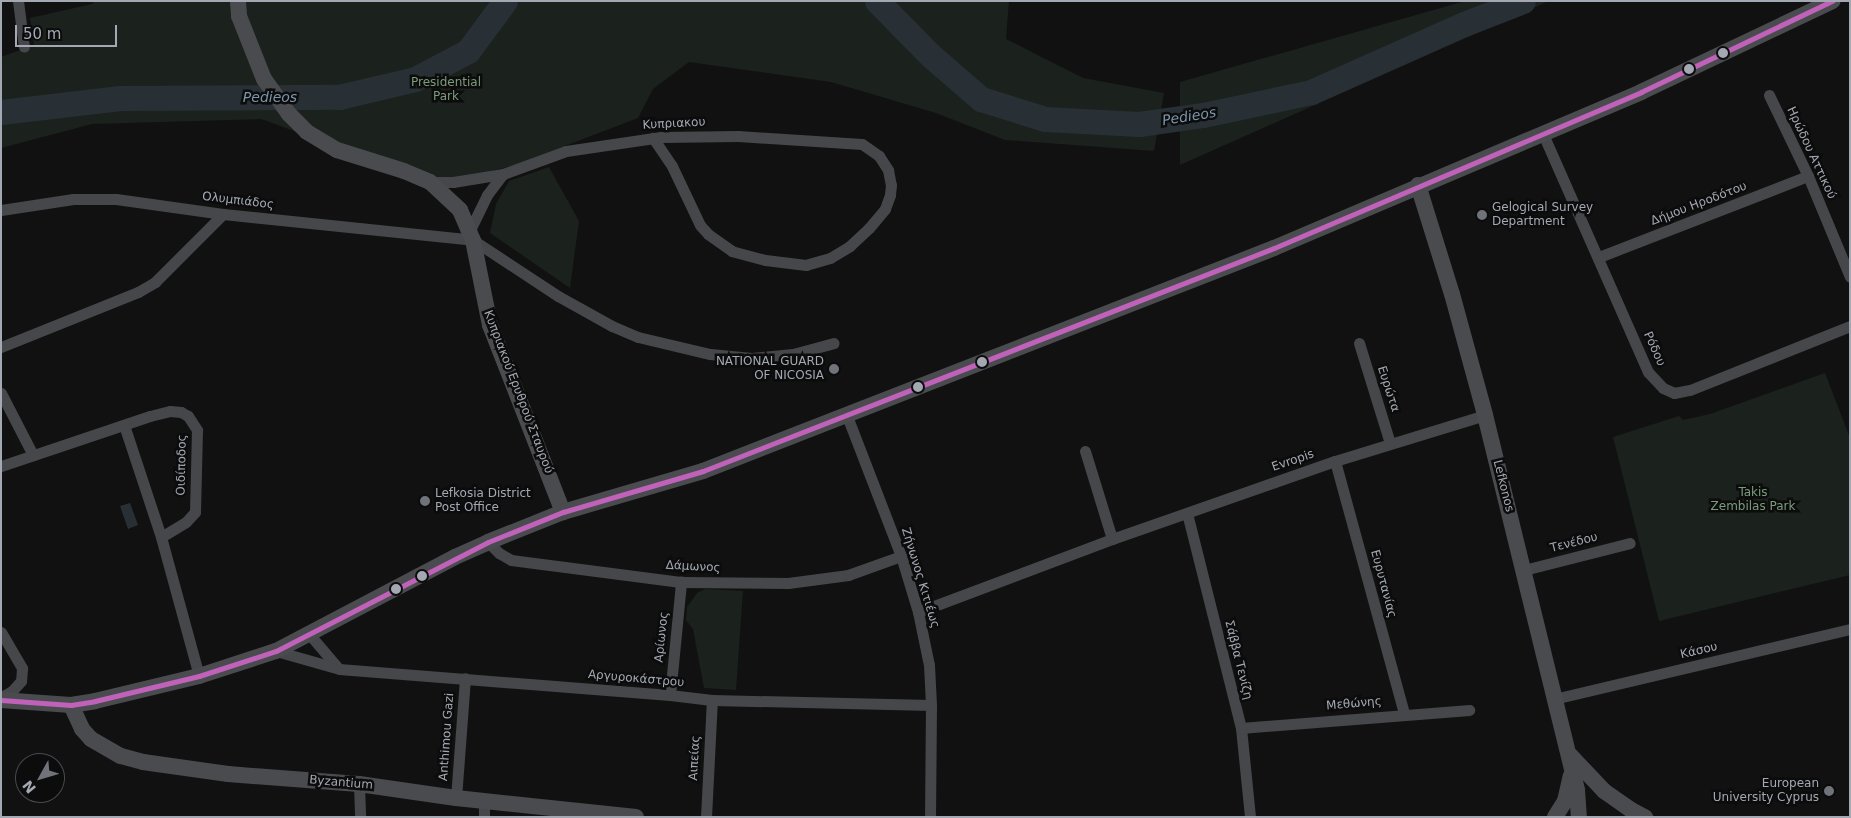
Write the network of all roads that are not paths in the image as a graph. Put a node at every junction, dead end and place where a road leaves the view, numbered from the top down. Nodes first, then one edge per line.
1 (18, 1) edge
2 (238, 1) edge
3 (1833, 1) edge
4 (24, 47) dead end
5 (1769, 96) dead end
6 (1543, 134) junction
7 (653, 138) junction
8 (503, 174) junction
9 (1808, 176) junction
10 (430, 182) junction
11 (1418, 185) junction
12 (1, 210) edge
13 (223, 214) junction
14 (471, 235) junction
15 (1599, 257) junction
16 (1850, 278) edge
17 (1850, 326) edge
18 (834, 343) dead end
19 (1359, 344) dead end
20 (1, 347) edge
21 (1, 393) edge
22 (1485, 415) junction
23 (847, 416) junction
24 (124, 425) junction
25 (1390, 442) junction
26 (1085, 451) dead end
27 (32, 455) junction
28 (1335, 461) junction
29 (1, 466) edge
30 (563, 512) junction
31 (1187, 513) junction
32 (161, 538) junction
33 (1112, 539) junction
34 (488, 542) junction
35 (1630, 543) dead end
36 (902, 556) junction
37 (1524, 570) junction
38 (681, 582) junction
39 (918, 612) junction
40 (1850, 629) edge
41 (1, 632) edge
42 (310, 634) junction
43 (276, 651) junction
44 (339, 669) junction
45 (200, 676) junction
46 (465, 678) junction
47 (670, 695) junction
48 (1, 698) edge
49 (1554, 699) junction
50 (712, 700) junction
51 (71, 705) junction
52 (931, 705) junction
53 (1469, 710) dead end
54 (1404, 714) junction
55 (1241, 728) junction
56 (1567, 751) junction
57 (1572, 771) junction
58 (359, 784) junction
59 (1577, 790) junction
60 (456, 798) junction
61 (484, 800) junction
62 (604, 815) edge
63 (360, 817) edge
64 (484, 817) edge
65 (636, 817) edge
66 (706, 817) edge
67 (930, 817) edge
68 (1250, 817) edge
69 (1555, 817) edge
70 (1579, 817) edge
71 (1592, 817) edge
72 (1645, 817) edge

1 - 4 street
2 - 10 main road, Κυπριακού Ερυθρού Σταυρού
3 - 6 main road
5 - 9 street, Ηρώδου Αττικού
6 - 11 main road
6 - 15 street, Ρόδου
7 - 7 street, Κυπριακου
7 - 8 street, Κυπριακου
8 - 10 street, Κυπριακου
8 - 14 street
9 - 15 street, Δήμου Ηροδότου
9 - 16 street, Ηρώδου Αττικού
10 - 14 main road, Κυπριακού Ερυθρού Σταυρού
11 - 22 main road, Lefkonos
11 - 23 main road
12 - 13 street, Ολυμπιάδος
13 - 14 street, Ολυμπιάδος
13 - 20 street
14 - 18 street
14 - 30 main road, Κυπριακού Ερυθρού Σταυρού
15 - 17 street, Ρόδου
19 - 25 street, Ευρώτα
21 - 27 street
22 - 25 street, Evropis
22 - 37 main road, Lefkonos
23 - 30 main road
23 - 36 street, Ζήνωνος Κιτιέως
24 - 27 street, Οιδίποδος
24 - 32 street
24 - 32 street, Οιδίποδος
25 - 28 street, Evropis
26 - 33 street
27 - 29 street, Οιδίποδος
28 - 31 street, Evropis
28 - 54 street, Ευρυτανίας
30 - 34 main road
31 - 33 street, Evropis
31 - 55 street, Σάββα Τενίζη
32 - 45 street
33 - 39 street, Evropis
34 - 38 street, Δάμωνος
34 - 42 main road
35 - 37 street, Τενέδου
36 - 38 street, Δάμωνος
36 - 39 street, Ζήνωνος Κιτιέως
37 - 49 main road, Lefkonos
38 - 47 street, Αρίωνος
39 - 52 street, Ζήνωνος Κιτιέως
40 - 49 street, Κάσου
41 - 48 street
42 - 43 main road
42 - 44 street
43 - 44 street, Αργυροκάστρου
43 - 45 main road
44 - 46 street, Αργυροκάστρου
45 - 51 main road
46 - 47 street, Αργυροκάστρου
46 - 60 street, Anthimou Gazi
47 - 50 street, Αργυροκάστρου
48 - 51 main road
49 - 56 main road, Lefkonos
50 - 52 street, Αργυροκάστρου
50 - 66 street, Αιπείας
51 - 58 main road, Byzantium
52 - 67 street, Ζήνωνος Κιτιέως
53 - 54 street, Μεθώνης
54 - 55 street, Μεθώνης
55 - 68 street, Σάββα Τενίζη
56 - 57 main road, Lefkonos
56 - 72 main road
57 - 59 main road, Lefkonos
57 - 69 main road
58 - 60 main road, Byzantium
58 - 63 street
59 - 70 main road, Lefkonos
59 - 71 main road, Lefkonos
60 - 61 main road, Byzantium
61 - 62 main road, Byzantium
61 - 64 street
62 - 65 main road, Byzantium

